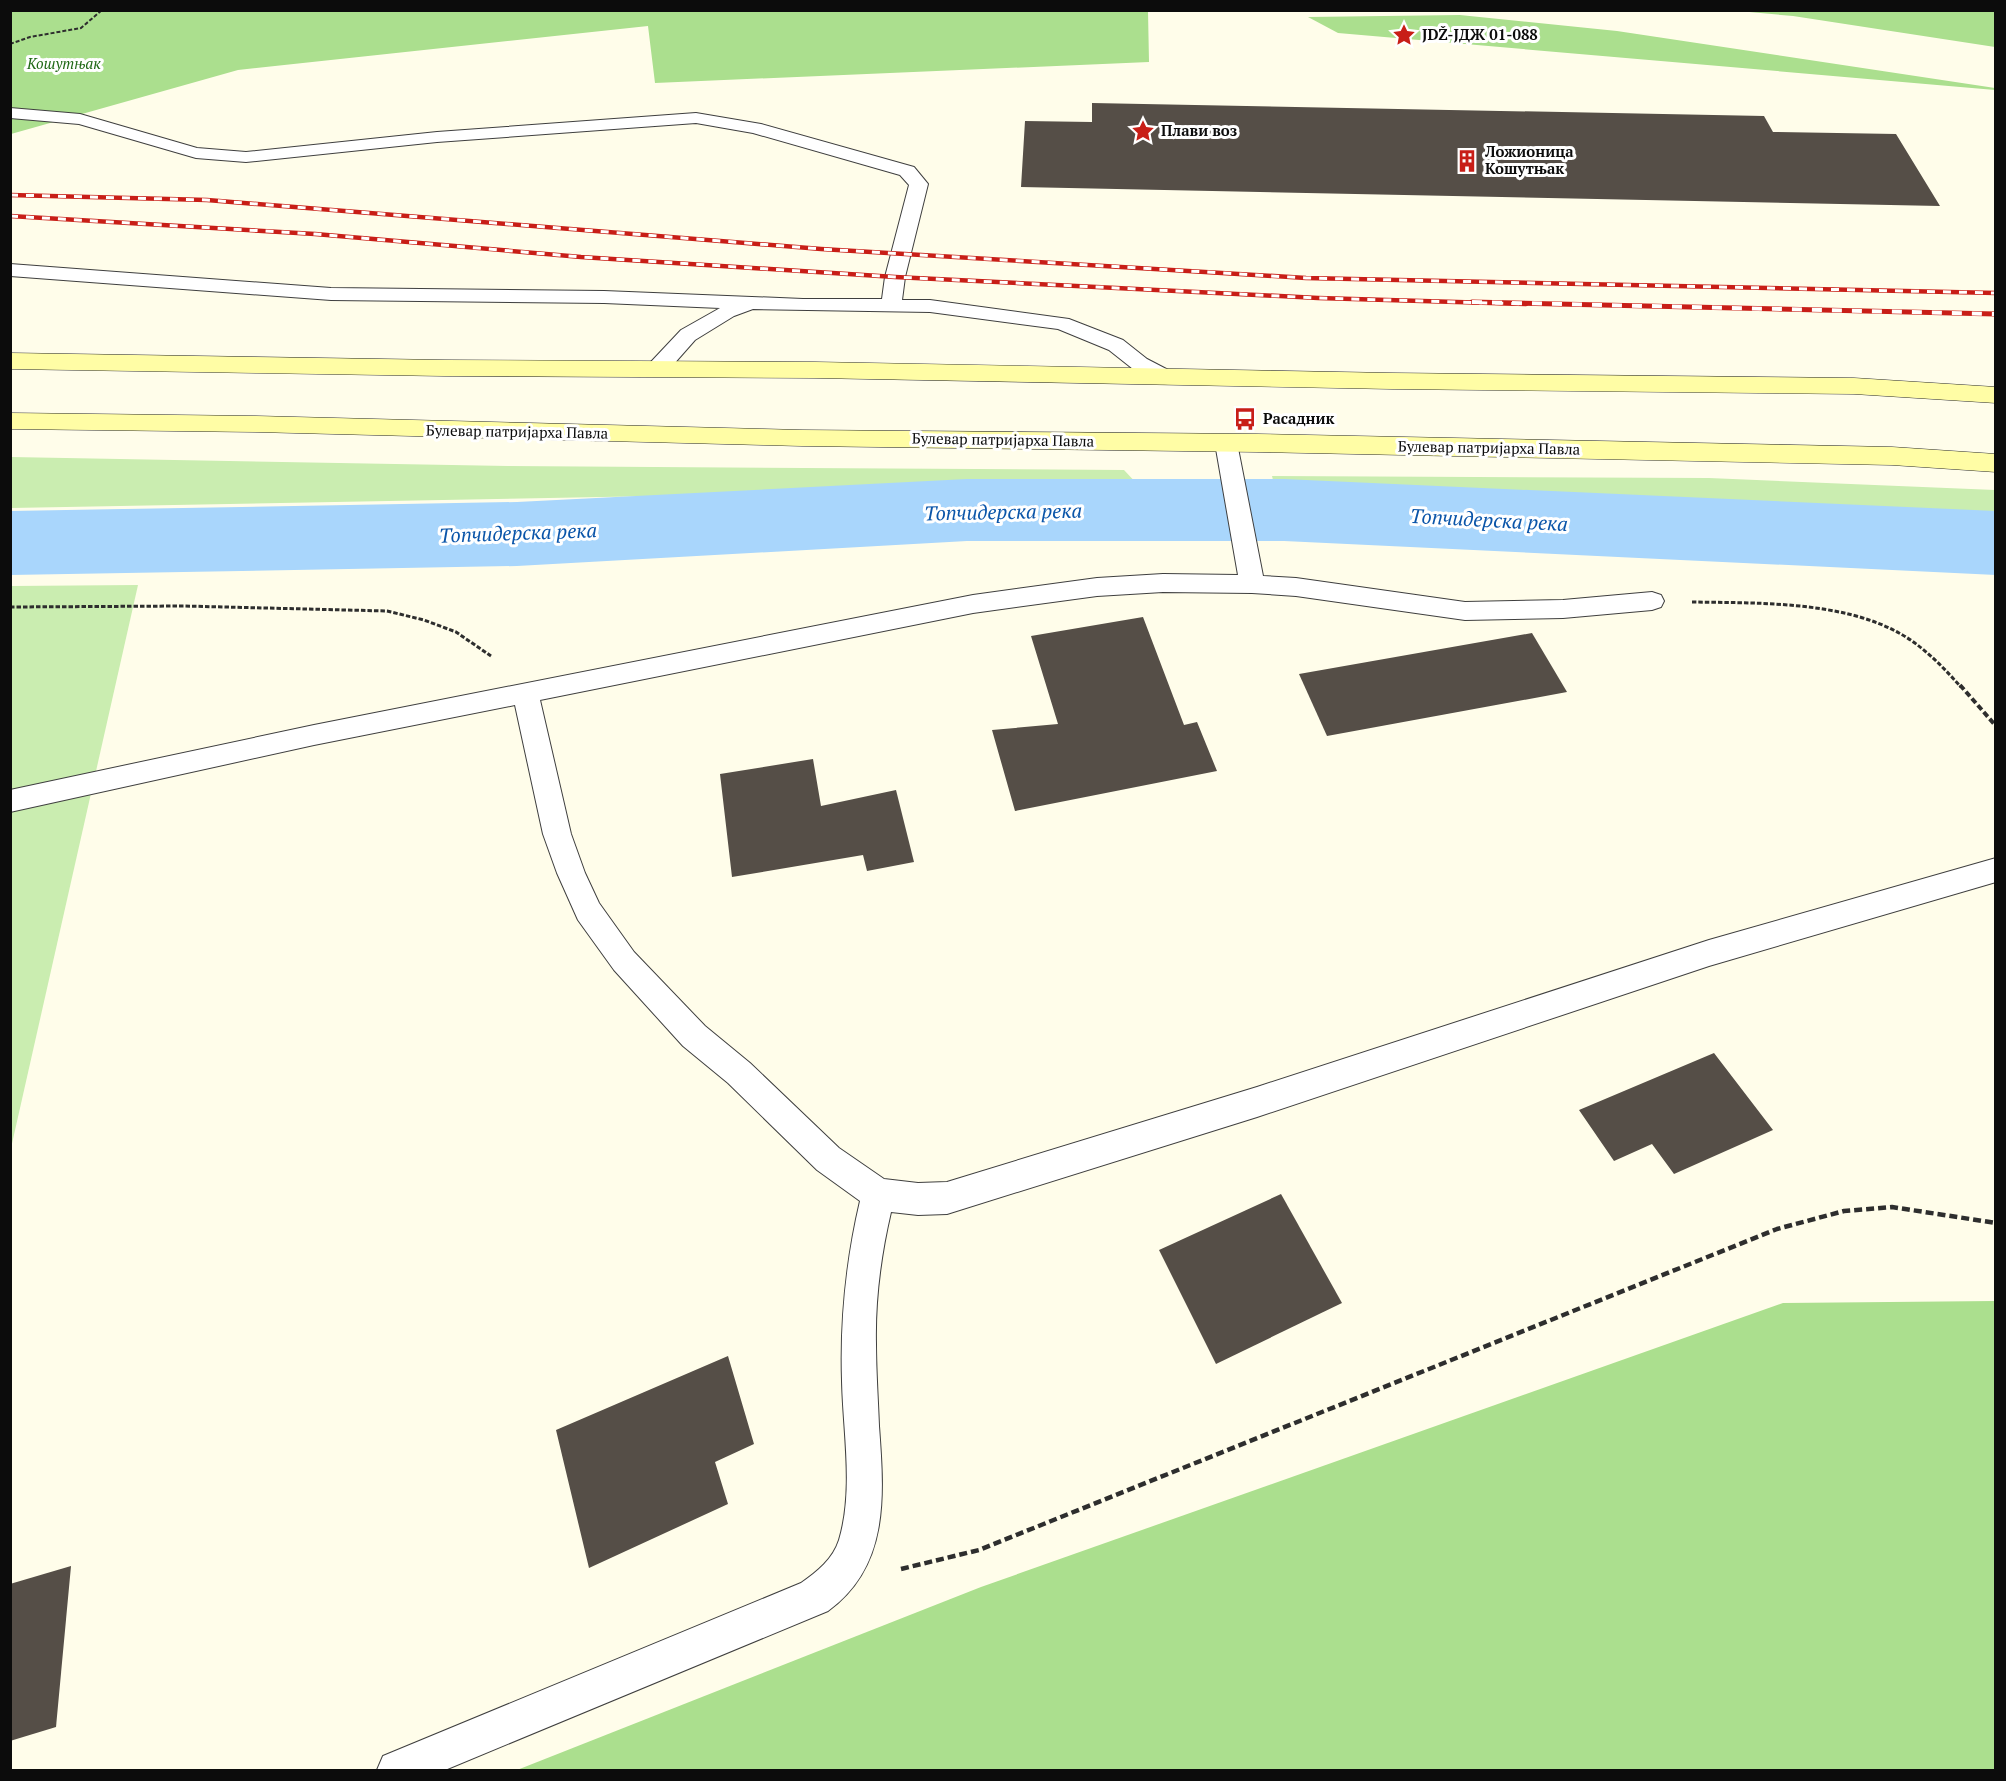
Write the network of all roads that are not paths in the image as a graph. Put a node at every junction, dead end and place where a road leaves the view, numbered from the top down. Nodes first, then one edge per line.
1 (10, 113) edge
2 (10, 270) edge
3 (751, 303) junction
4 (891, 304) junction
5 (10, 361) edge
6 (657, 369) junction
7 (1164, 377) junction
8 (1995, 395) edge
9 (10, 421) edge
10 (1227, 451) junction
11 (1995, 463) edge
12 (1252, 584) junction
13 (1652, 601) road end
14 (525, 693) junction
15 (10, 801) edge
16 (1995, 870) edge
17 (878, 1194) junction
18 (397, 1770) edge

1 - 4 lane
2 - 3 lane
3 - 4 lane
3 - 6 lane
4 - 7 lane
5 - 6 main road
6 - 7 main road
7 - 8 main road
9 - 10 main road, Булевар патријарха Павла
10 - 11 main road, Булевар патријарха Павла
10 - 12 lane
12 - 13 lane
12 - 14 lane
14 - 15 lane
14 - 17 lane
16 - 17 lane
17 - 18 lane

